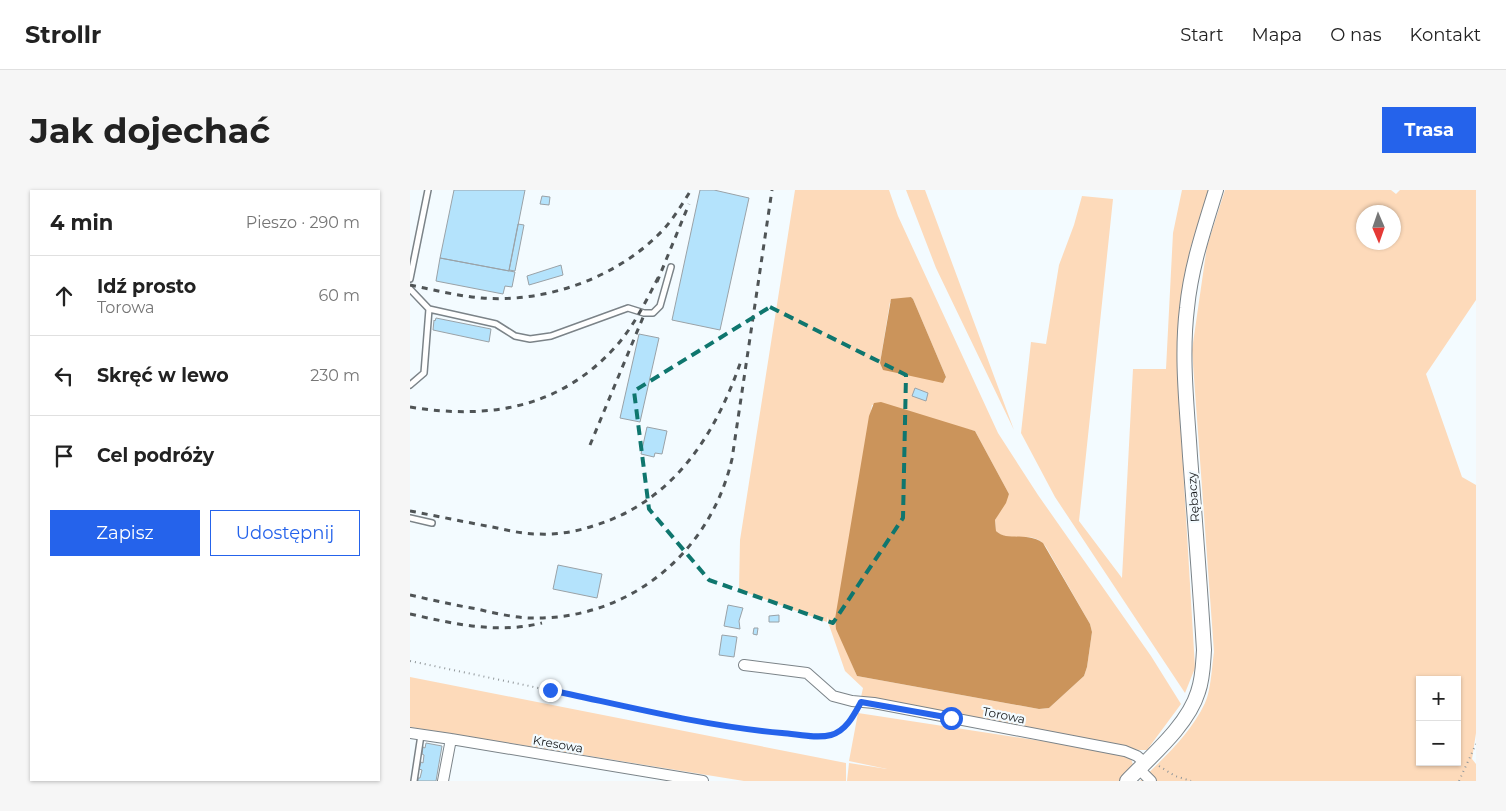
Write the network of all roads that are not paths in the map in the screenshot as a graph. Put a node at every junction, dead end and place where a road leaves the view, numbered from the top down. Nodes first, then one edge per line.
1 (428, 190) edge
2 (1216, 190) edge
3 (671, 267) dead end
4 (410, 278) edge
5 (410, 289) edge
6 (429, 309) junction
7 (410, 385) edge
8 (410, 518) edge
9 (432, 523) dead end
10 (744, 664) dead end
11 (410, 733) edge
12 (421, 735) junction
13 (451, 738) junction
14 (1147, 766) junction
15 (414, 781) edge
16 (443, 781) edge
17 (702, 781) edge
18 (1127, 781) edge
19 (1151, 781) edge

1 - 4 lane
2 - 14 street, Rębaczy
3 - 6 lane
5 - 6 lane
6 - 7 lane
8 - 9 lane
10 - 14 street, Torowa
11 - 12 street, Kresowa
12 - 13 street, Kresowa
12 - 15 lane
13 - 16 street
13 - 17 street, Kresowa
14 - 18 street, Rębaczy
14 - 19 street, Torowa

